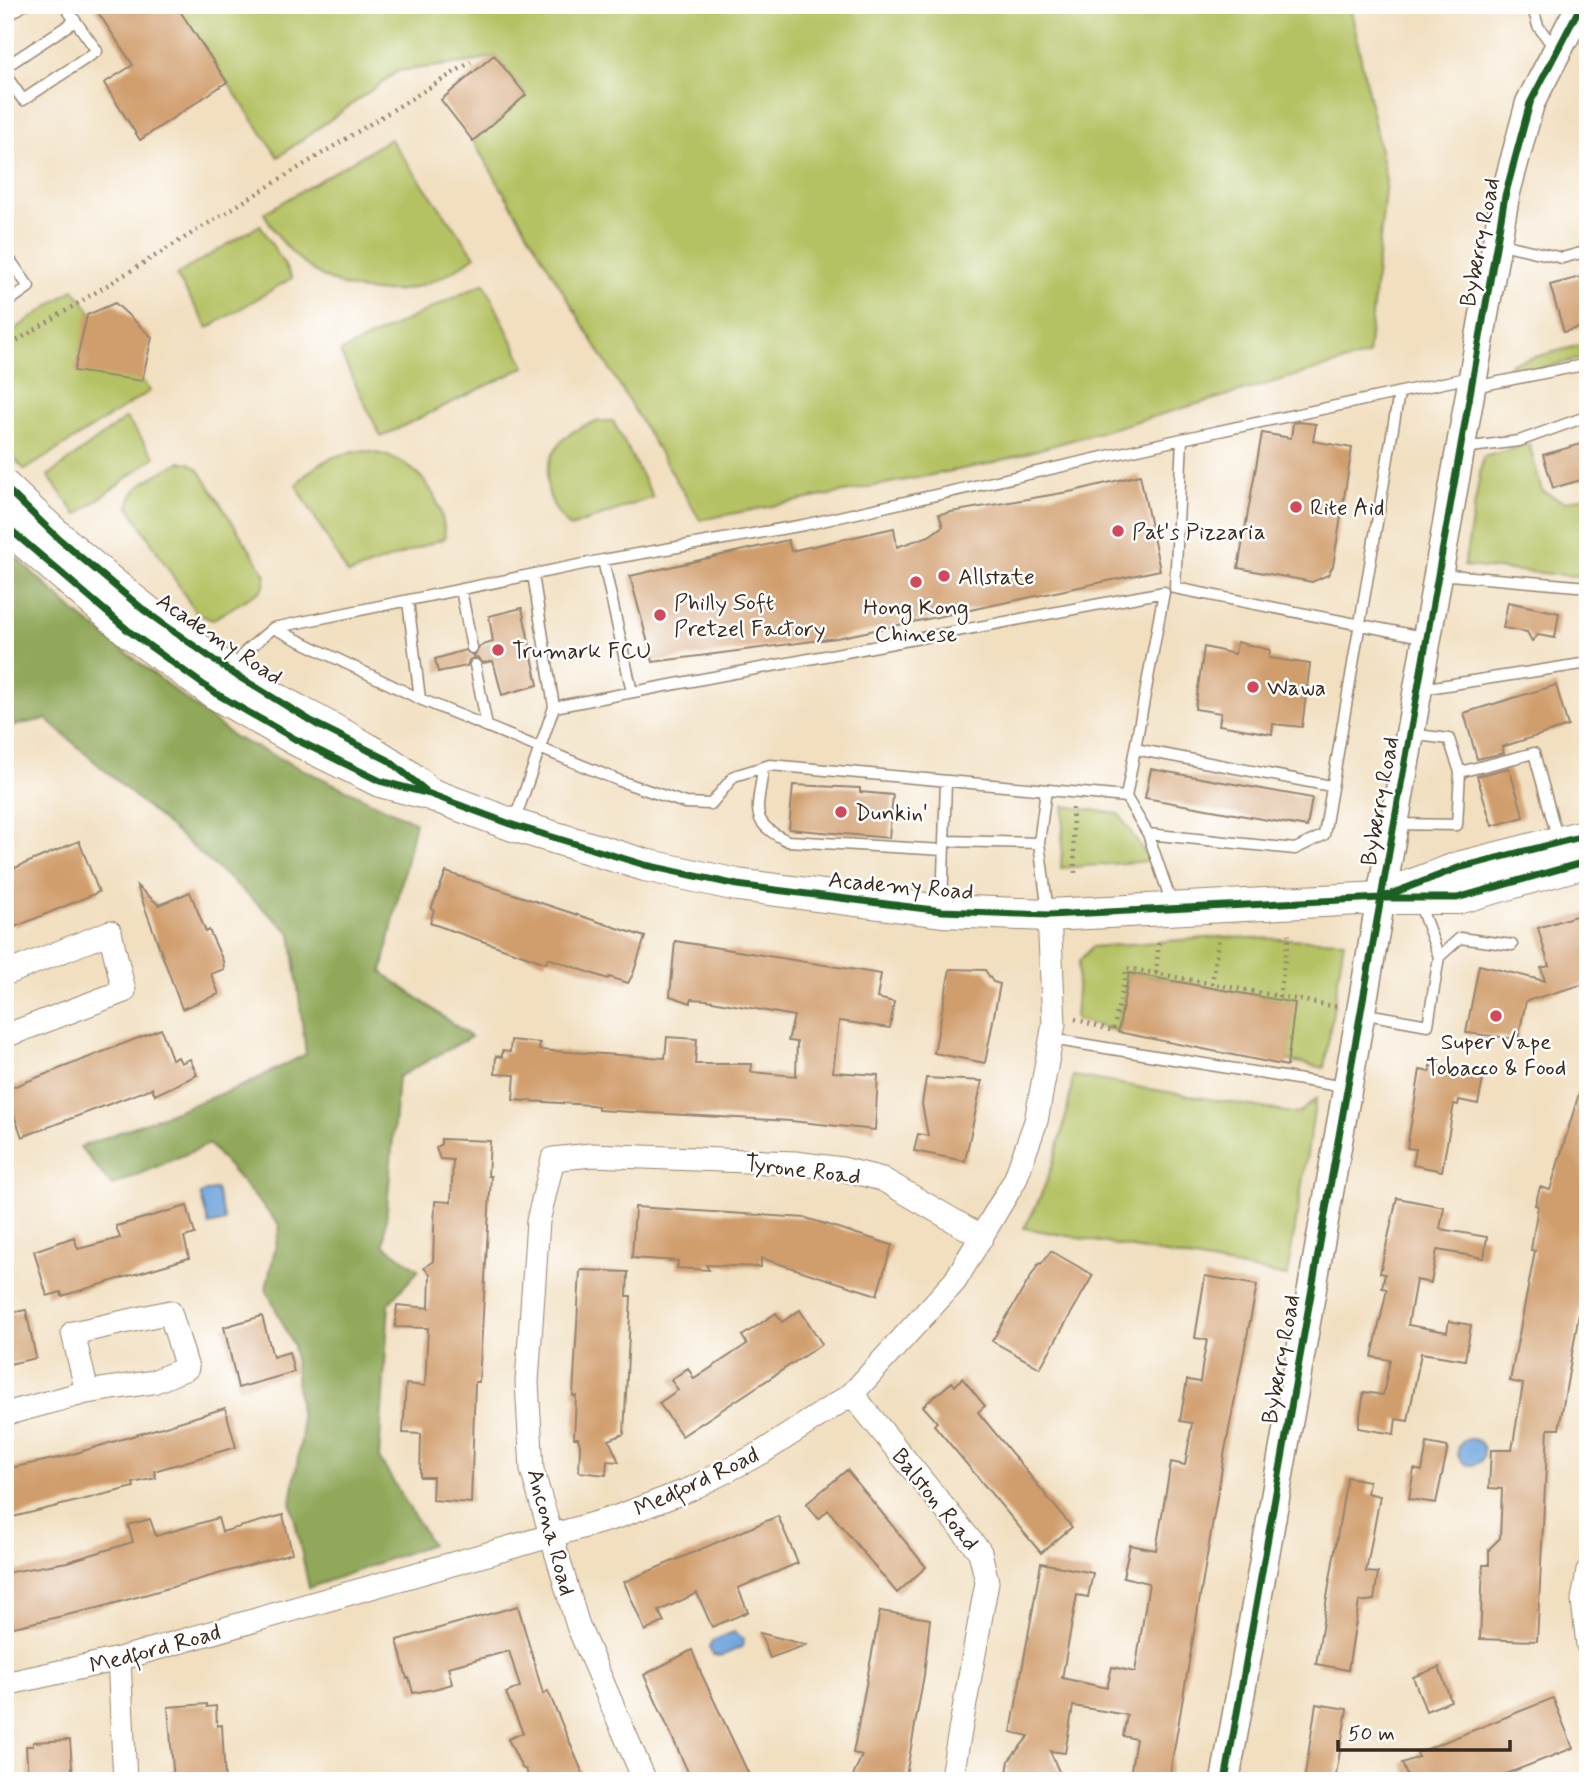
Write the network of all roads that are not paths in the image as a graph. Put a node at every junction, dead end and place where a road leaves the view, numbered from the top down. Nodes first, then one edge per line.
1 (24, 5) edge
2 (64, 5) edge
3 (1532, 5) edge
4 (1581, 5) edge
5 (5, 18) edge
6 (75, 21) junction
7 (1556, 50) junction
8 (5, 67) edge
9 (5, 74) edge
10 (1497, 243) junction
11 (1588, 251) edge
12 (5, 253) edge
13 (5, 304) edge
14 (1588, 364) edge
15 (1472, 382) junction
16 (1399, 393) junction
17 (1588, 416) edge
18 (1182, 439) junction
19 (1461, 448) junction
20 (5, 488) edge
21 (5, 525) edge
22 (603, 560) junction
23 (1438, 574) junction
24 (533, 575) junction
25 (1588, 587) edge
26 (461, 589) junction
27 (1170, 590) junction
28 (408, 601) junction
29 (1358, 624) junction
30 (273, 628) junction
31 (1427, 638) junction
32 (472, 648) dead end
33 (1588, 663) edge
34 (475, 665) dead end
35 (230, 672) junction
36 (1418, 690) junction
37 (632, 692) junction
38 (420, 699) junction
39 (554, 707) junction
40 (487, 726) junction
41 (1410, 734) junction
42 (541, 747) junction
43 (1135, 749) junction
44 (763, 768) junction
45 (1460, 772) junction
46 (946, 781) junction
47 (1331, 786) junction
48 (1046, 790) junction
49 (430, 794) junction
50 (1126, 797) junction
51 (1394, 824) junction
52 (513, 825) junction
53 (1148, 834) junction
54 (1573, 839) edge
55 (1039, 843) junction
56 (944, 845) junction
57 (1588, 861) edge
58 (1417, 892) junction
59 (1381, 898) junction
60 (1174, 908) junction
61 (942, 911) junction
62 (1049, 915) junction
63 (1512, 945) dead end
64 (1439, 957) junction
65 (5, 974) edge
66 (1350, 1010) junction
67 (5, 1036) edge
68 (1051, 1039) junction
69 (1348, 1087) junction
70 (609, 1155) joint
71 (982, 1237) junction
72 (86, 1392) junction
73 (852, 1394) junction
74 (5, 1413) edge
75 (551, 1538) junction
76 (1588, 1572) edge
77 (1588, 1645) edge
78 (119, 1660) junction
79 (5, 1684) edge
80 (125, 1781) edge
81 (645, 1781) edge
82 (951, 1781) edge
83 (1225, 1781) edge

1 - 5 lane
2 - 6 lane
3 - 7 lane
4 - 7 street, Byberry Road
6 - 8 lane
6 - 9 lane
7 - 10 street, Byberry Road
10 - 11 lane
10 - 15 street, Byberry Road
12 - 13 lane
14 - 15 lane
15 - 16 lane
15 - 19 street, Byberry Road
16 - 18 lane
16 - 29 lane
17 - 19 lane
18 - 22 lane
18 - 27 lane
19 - 23 street, Byberry Road
20 - 35 main road, Academy Road
21 - 49 main road, Academy Road
22 - 24 lane
22 - 37 lane
23 - 25 lane
23 - 31 street, Byberry Road
24 - 26 lane
24 - 39 lane
26 - 28 lane
26 - 32 lane
27 - 29 lane
27 - 37 lane
27 - 43 lane
28 - 30 lane
28 - 38 lane
29 - 31 lane
29 - 47 lane
30 - 35 lane
30 - 38 lane
31 - 36 street, Byberry Road
33 - 36 lane
34 - 40 lane
35 - 49 main road, Academy Road
36 - 41 street, Byberry Road
37 - 39 lane
38 - 40 lane
39 - 42 lane
40 - 42 lane
41 - 45 lane
41 - 51 street, Byberry Road
42 - 44 lane
42 - 52 lane
43 - 47 lane
43 - 50 lane
44 - 46 lane
44 - 56 lane
45 - 51 lane
45 - 54 lane
46 - 48 lane
46 - 56 lane
47 - 53 lane
48 - 50 lane
48 - 55 lane
49 - 52 main road, Academy Road
50 - 53 lane
51 - 59 street, Byberry Road
52 - 61 main road, Academy Road
53 - 60 lane
54 - 58 main road, Academy Road
55 - 56 lane
55 - 62 lane
56 - 61 lane
57 - 58 main road, Academy Road
58 - 59 main road, Academy Road
58 - 64 lane
59 - 60 main road, Academy Road
59 - 66 street, Byberry Road
60 - 62 main road, Academy Road
61 - 62 main road, Academy Road
62 - 68 street, Medford Road
63 - 64 lane
64 - 66 lane
65 - 67 street
66 - 69 street, Byberry Road
68 - 69 lane
68 - 71 street, Medford Road
69 - 83 street, Byberry Road
70 - 71 street, Tyrone Road
70 - 75 street, Ancona Road
71 - 73 street, Medford Road
72 - 72 street
72 - 74 street
73 - 75 street, Medford Road
73 - 82 street, Balston Road
75 - 78 street, Medford Road
75 - 81 street, Ancona Road
76 - 77 street
78 - 79 street, Medford Road
78 - 80 street

